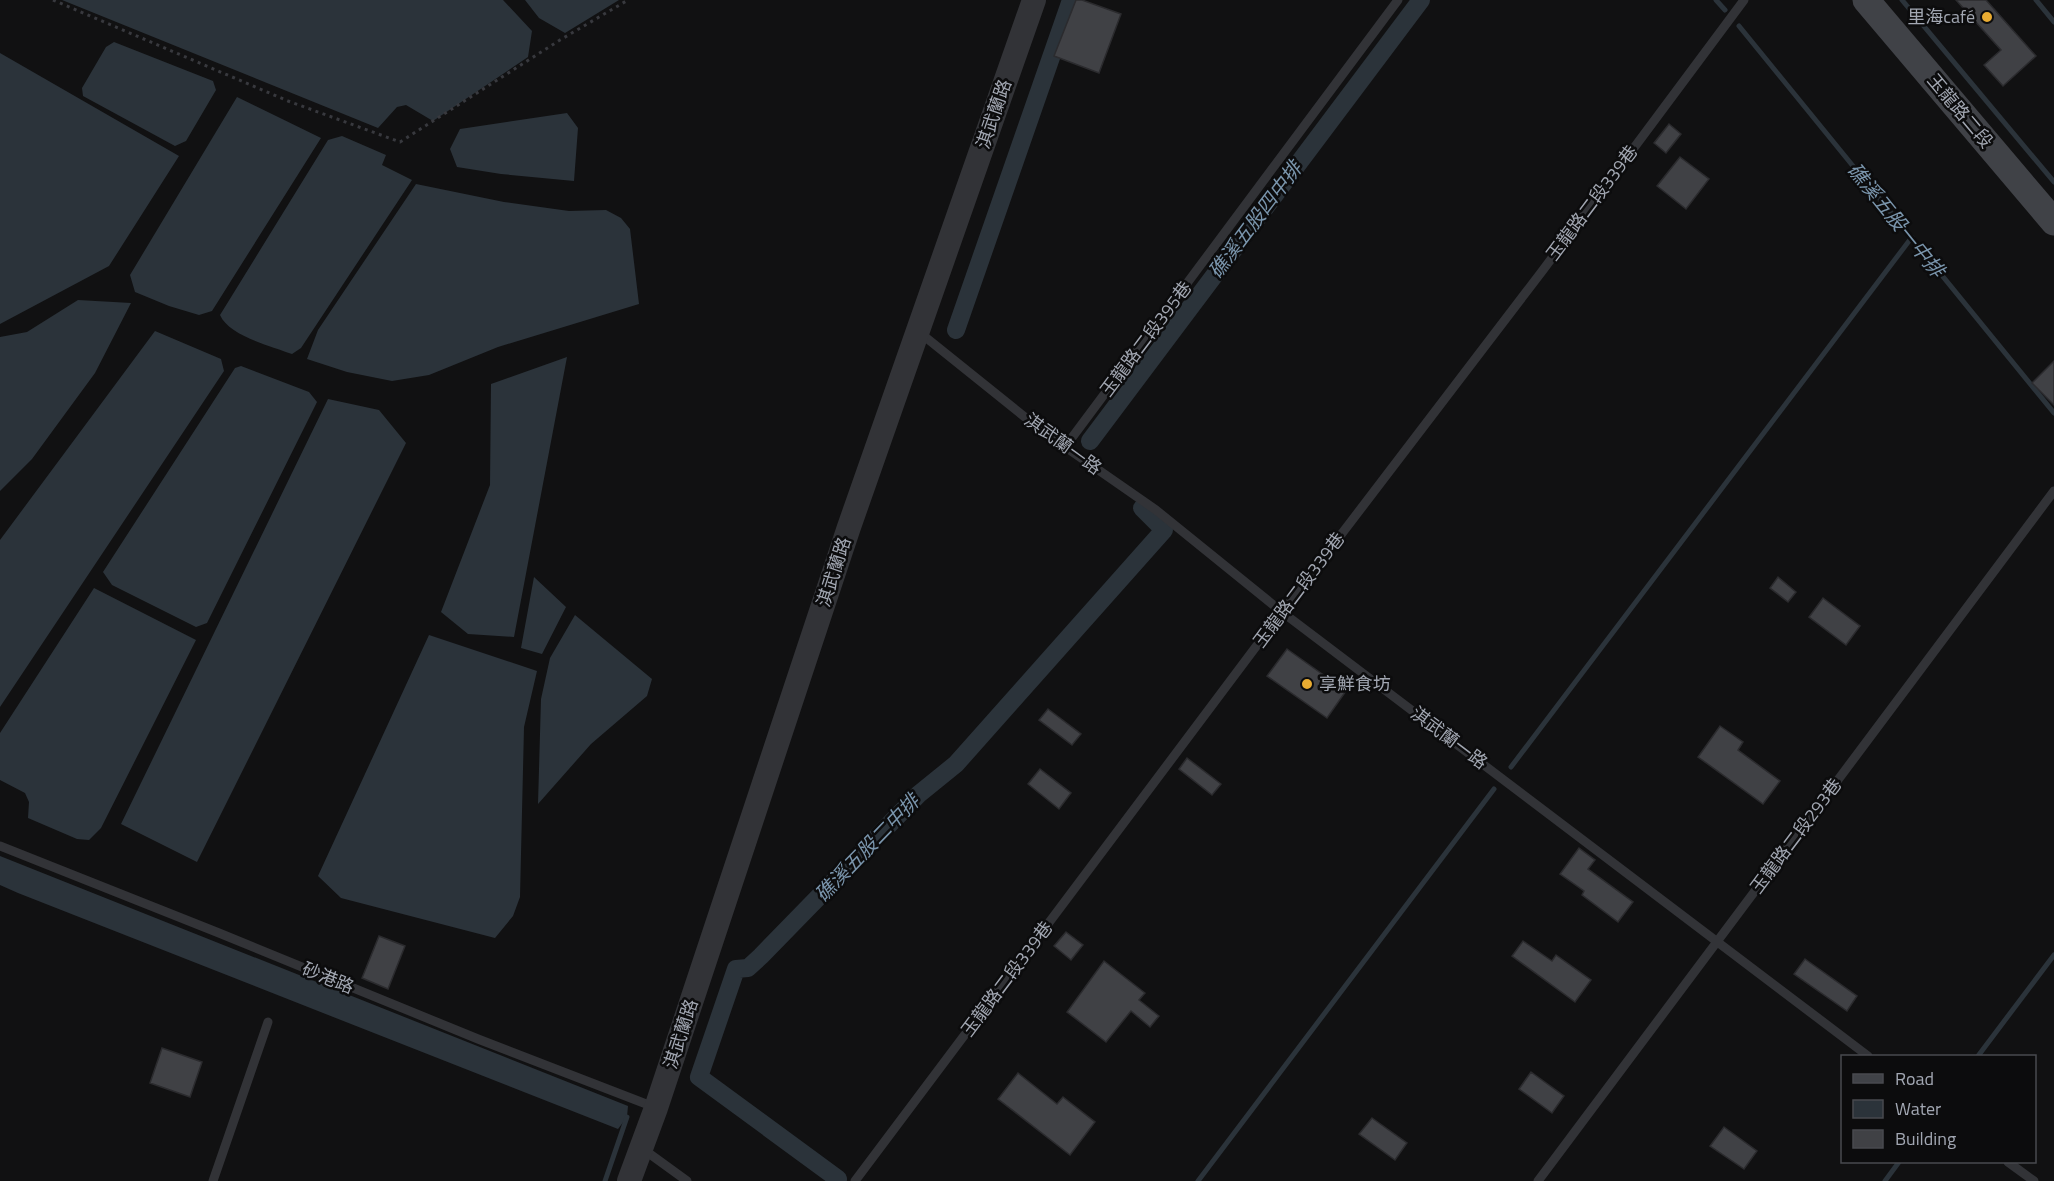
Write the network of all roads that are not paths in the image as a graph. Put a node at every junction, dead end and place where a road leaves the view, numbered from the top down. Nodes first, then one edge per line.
1 (1034, 0) edge
2 (1398, 0) edge
3 (1744, 0) edge
4 (1866, 0) edge
5 (2054, 222) edge
6 (917, 331) junction
7 (1065, 447) junction
8 (2054, 491) edge
9 (1282, 612) junction
10 (0, 846) edge
11 (1716, 942) junction
12 (268, 1022) dead end
13 (1867, 1055) edge
14 (657, 1108) junction
15 (641, 1147) junction
16 (2011, 1163) edge
17 (213, 1181) edge
18 (629, 1181) edge
19 (687, 1181) edge
20 (855, 1181) edge
21 (1538, 1181) edge
22 (2034, 1181) edge

1 - 6 street, 淇武蘭路
2 - 7 lane, 玉龍路二段395巷
3 - 9 lane, 玉龍路二段339巷
4 - 5 main road, 玉龍路二段
6 - 7 lane, 淇武蘭一路
6 - 14 street, 淇武蘭路
7 - 9 lane, 淇武蘭一路
8 - 11 lane, 玉龍路二段293巷
9 - 11 lane, 淇武蘭一路
9 - 20 lane, 玉龍路二段339巷
10 - 14 lane, 砂港路
11 - 13 lane, 淇武蘭一路
11 - 21 lane, 玉龍路二段293巷
12 - 17 lane
14 - 15 street, 淇武蘭路
15 - 18 street, 淇武蘭路
15 - 19 lane
16 - 22 lane

